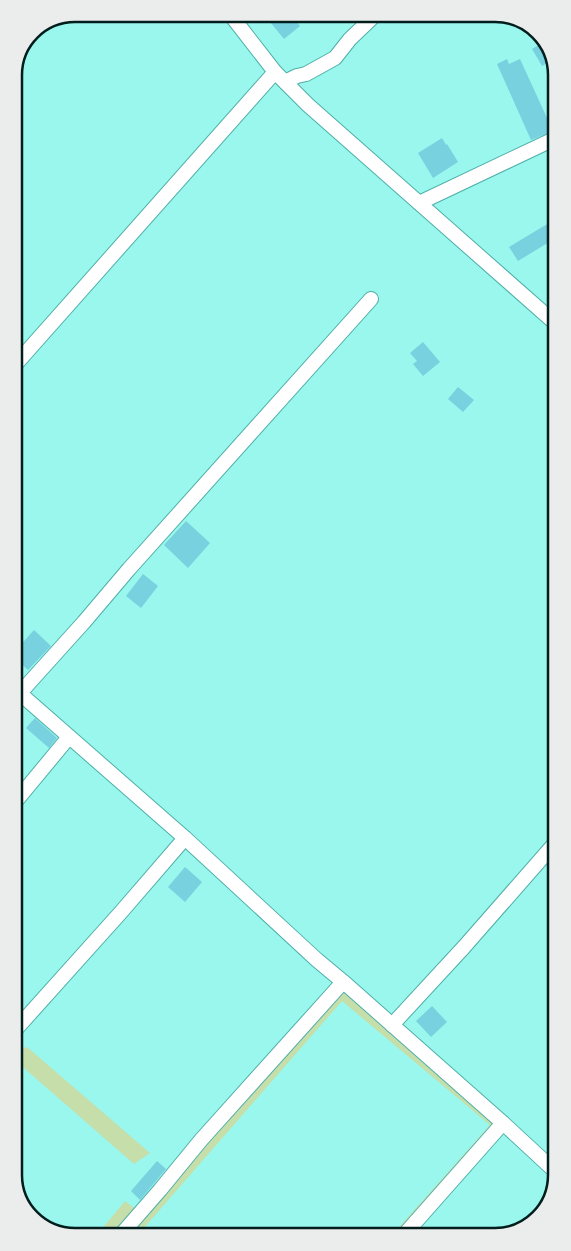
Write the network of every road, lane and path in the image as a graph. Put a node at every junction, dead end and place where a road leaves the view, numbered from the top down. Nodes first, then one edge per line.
1 (236, 22) edge
2 (367, 23) edge
3 (274, 72) junction
4 (286, 83) junction
5 (548, 142) edge
6 (419, 203) junction
7 (371, 299) dead end
8 (548, 317) edge
9 (23, 356) edge
10 (22, 687) edge
11 (22, 696) edge
12 (68, 736) junction
13 (22, 794) edge
14 (185, 838) junction
15 (548, 851) edge
16 (342, 982) junction
17 (22, 1022) edge
18 (392, 1025) junction
19 (504, 1123) junction
20 (548, 1165) edge
21 (127, 1228) edge
22 (410, 1228) edge

1 - 3 street
2 - 4 street
3 - 4 street
3 - 9 street
4 - 6 street
5 - 6 street
6 - 8 street
7 - 10 street
11 - 12 street
12 - 13 street
12 - 14 street
14 - 16 street
14 - 17 street
15 - 18 street
16 - 18 street
16 - 21 street
18 - 19 street
19 - 20 street
19 - 22 street

